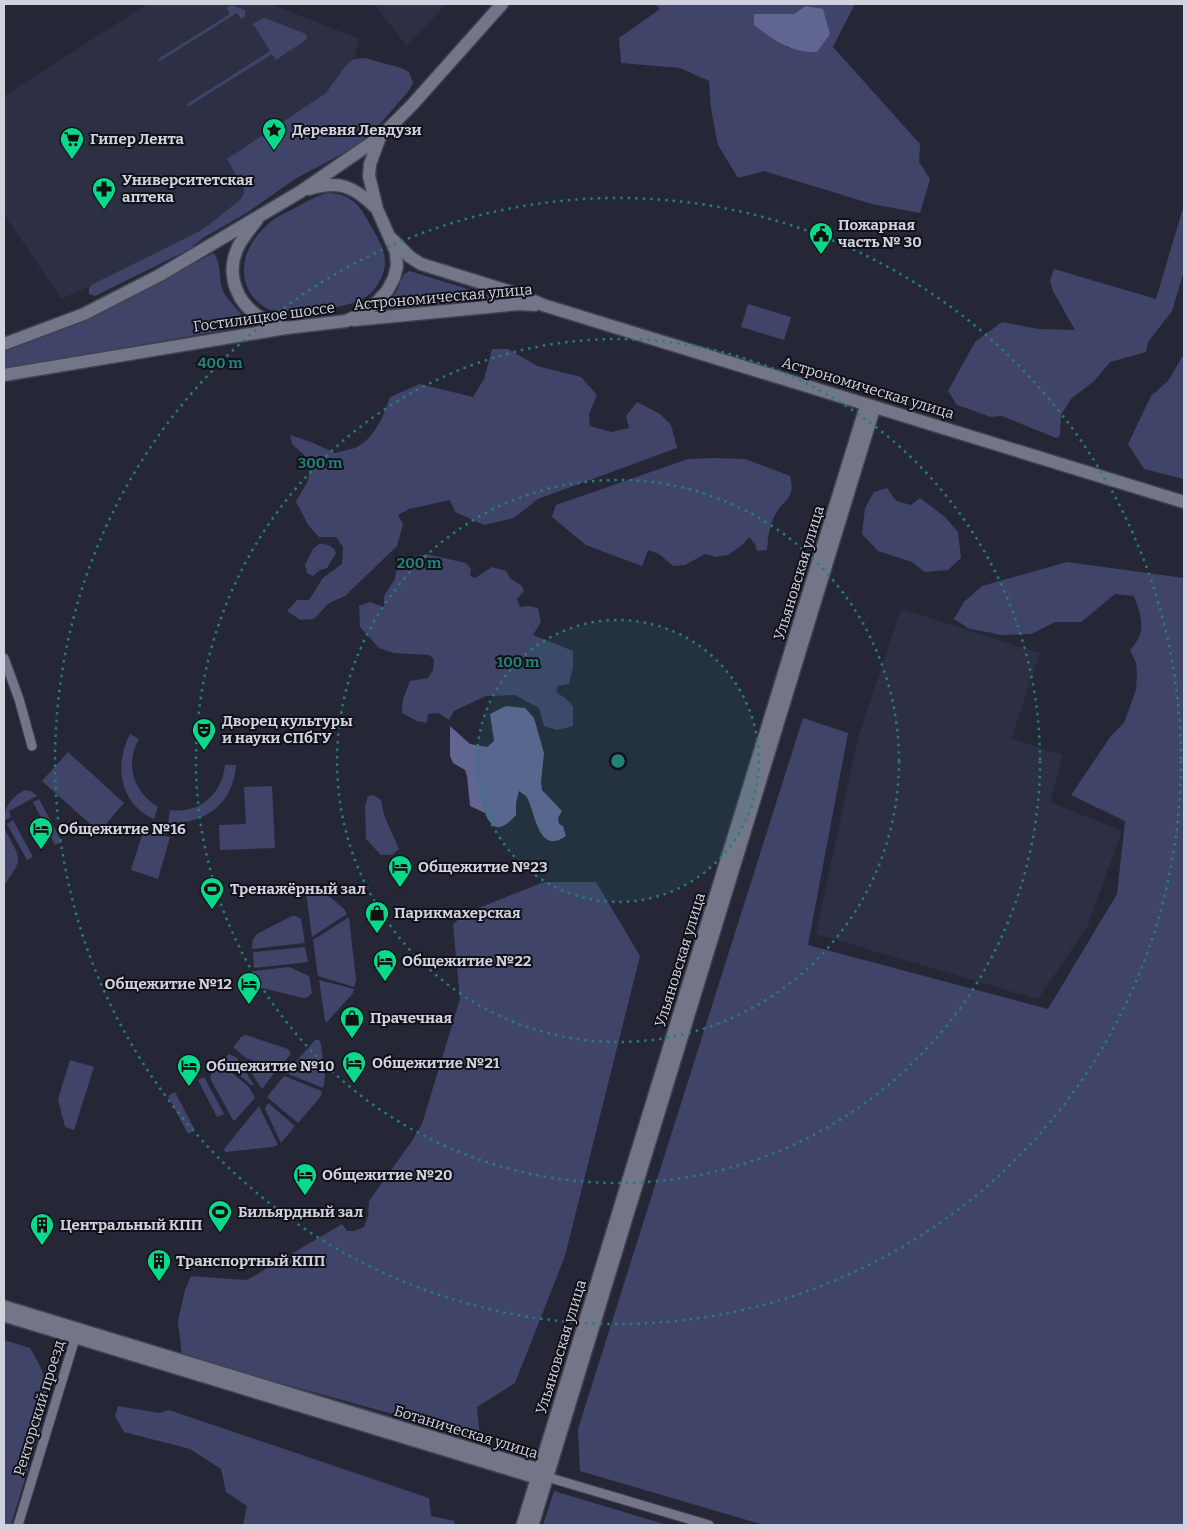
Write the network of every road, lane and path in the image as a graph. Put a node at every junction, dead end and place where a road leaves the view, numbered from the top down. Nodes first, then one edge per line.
1 (502, 4) edge
2 (380, 137) junction
3 (300, 192) junction
4 (377, 209) junction
5 (260, 216) junction
6 (391, 238) junction
7 (543, 305) junction
8 (346, 321) junction
9 (286, 328) junction
10 (4, 344) edge
11 (4, 375) edge
12 (871, 406) junction
13 (1184, 502) edge
14 (4, 658) edge
15 (6, 672) edge
16 (32, 746) dead end
17 (4, 1306) edge
18 (4, 1316) edge
19 (76, 1333) junction
20 (541, 1475) junction
21 (18, 1525) edge
22 (522, 1525) edge
23 (533, 1525) edge
24 (709, 1525) edge

1 - 2 main road, Гостилицкое шоссе
2 - 3 main road, Гостилицкое шоссе
2 - 4 main road, Гостилицкое шоссе
3 - 4 main road
3 - 5 main road, Гостилицкое шоссе
4 - 6 main road, Гостилицкое шоссе
5 - 9 main road
5 - 10 main road, Гостилицкое шоссе
6 - 7 main road, Астрономическая улица
6 - 8 main road, Гостилицкое шоссе
7 - 8 main road, Астрономическая улица
7 - 12 main road, Астрономическая улица
8 - 9 main road, Гостилицкое шоссе
9 - 11 main road, Гостилицкое шоссе
12 - 13 main road, Астрономическая улица
12 - 20 street, Ульяновская улица
14 - 15 street
15 - 16 street
17 - 19 street, Ботаническая улица
18 - 19 street, Ботаническая улица
19 - 20 street, Ботаническая улица
19 - 21 street, Ректорский проезд
20 - 22 street, Ульяновская улица
20 - 23 street, Ульяновская улица
20 - 24 street

